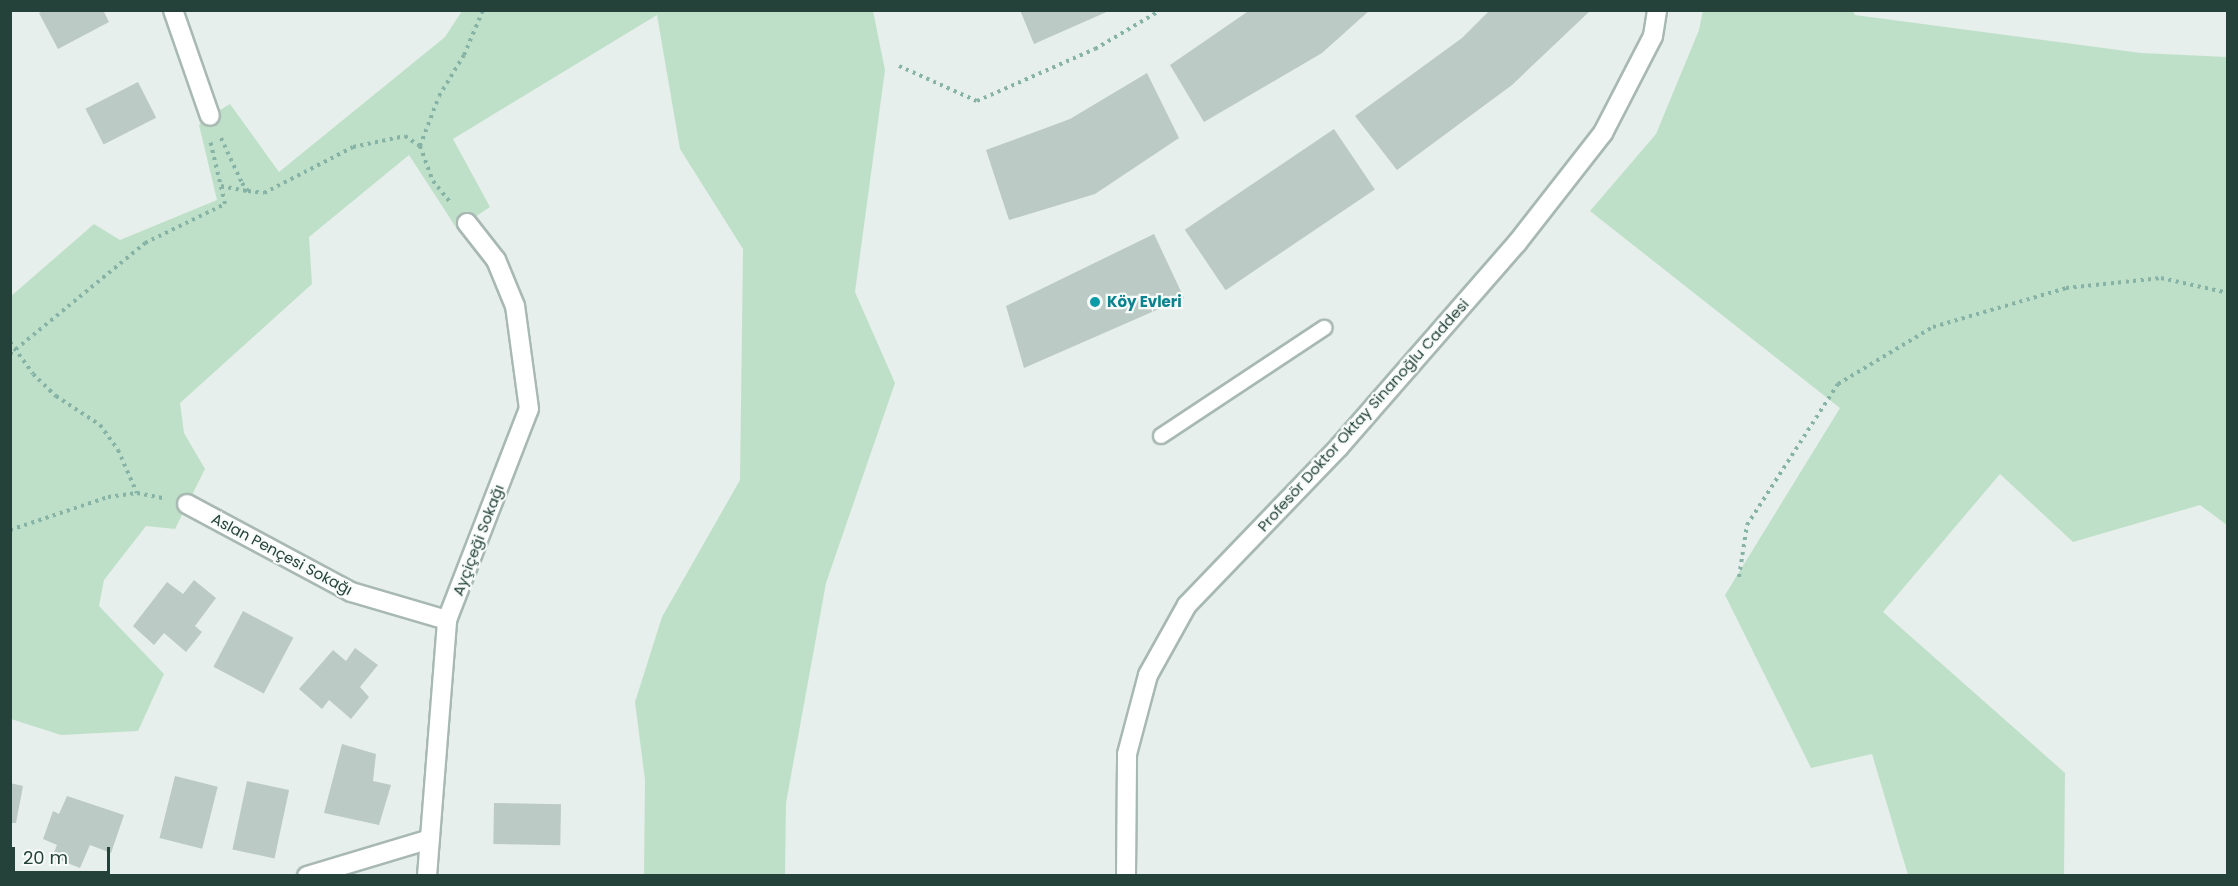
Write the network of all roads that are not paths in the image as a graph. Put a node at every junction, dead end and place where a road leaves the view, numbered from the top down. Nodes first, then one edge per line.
1 (174, 10) edge
2 (1657, 10) edge
3 (210, 116) road end
4 (467, 223) road end
5 (1324, 328) dead end
6 (1161, 436) dead end
7 (188, 504) road end
8 (447, 620) junction
9 (430, 839) junction
10 (308, 876) edge
11 (427, 876) edge
12 (1126, 876) edge

1 - 3 street
2 - 12 street, Profesör Doktor Oktay Sinanoğlu Caddesi
4 - 8 street, Ayçiçeği Sokağı
5 - 6 lane
7 - 8 street, Aslan Pençesi Sokağı
8 - 9 street, Ayçiçeği Sokağı
9 - 10 street
9 - 11 street, Ayçiçeği Sokağı

